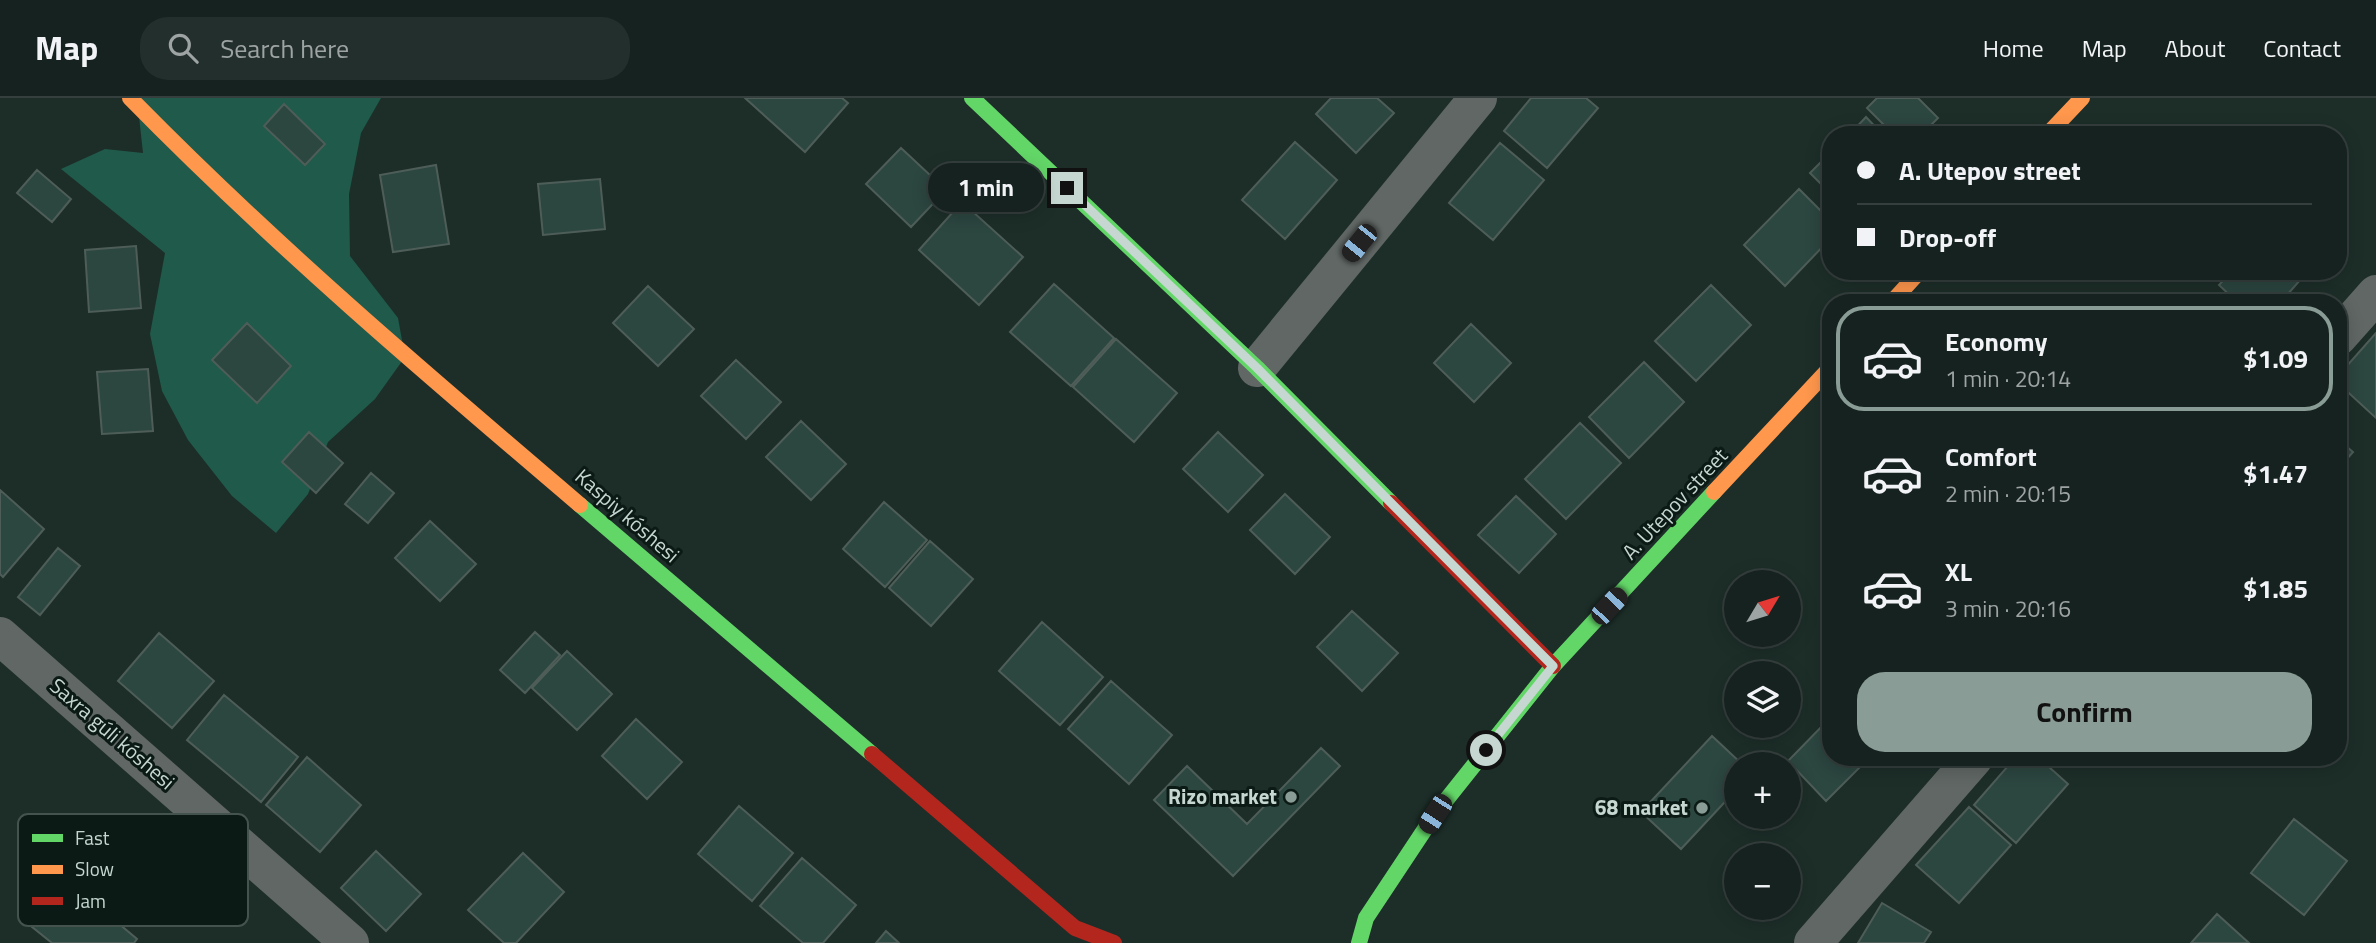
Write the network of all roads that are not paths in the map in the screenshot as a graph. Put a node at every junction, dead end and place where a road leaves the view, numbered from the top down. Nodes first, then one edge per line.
1 (130, 98) edge
2 (972, 98) edge
3 (1478, 98) edge
4 (2081, 98) edge
5 (2055, 126) edge
6 (1912, 280) edge
7 (2376, 293) edge
8 (1899, 294) edge
9 (2347, 327) edge
10 (1257, 368) junction
11 (1822, 377) edge
12 (0, 636) edge
13 (1553, 666) junction
14 (1967, 766) edge
15 (203, 814) edge
16 (248, 854) edge
17 (350, 943) edge
18 (1114, 943) edge
19 (1359, 943) edge
20 (1814, 943) edge

1 - 18 street, Kaspiy kóshesi
2 - 10 street
3 - 10 street
4 - 5 street
6 - 8 street
7 - 9 street
10 - 13 street
11 - 13 street, A. Utepov street
12 - 15 street, Saxra gúli kóshesi
13 - 19 street, A. Utepov street
14 - 20 street
16 - 17 street, Saxra gúli kóshesi

